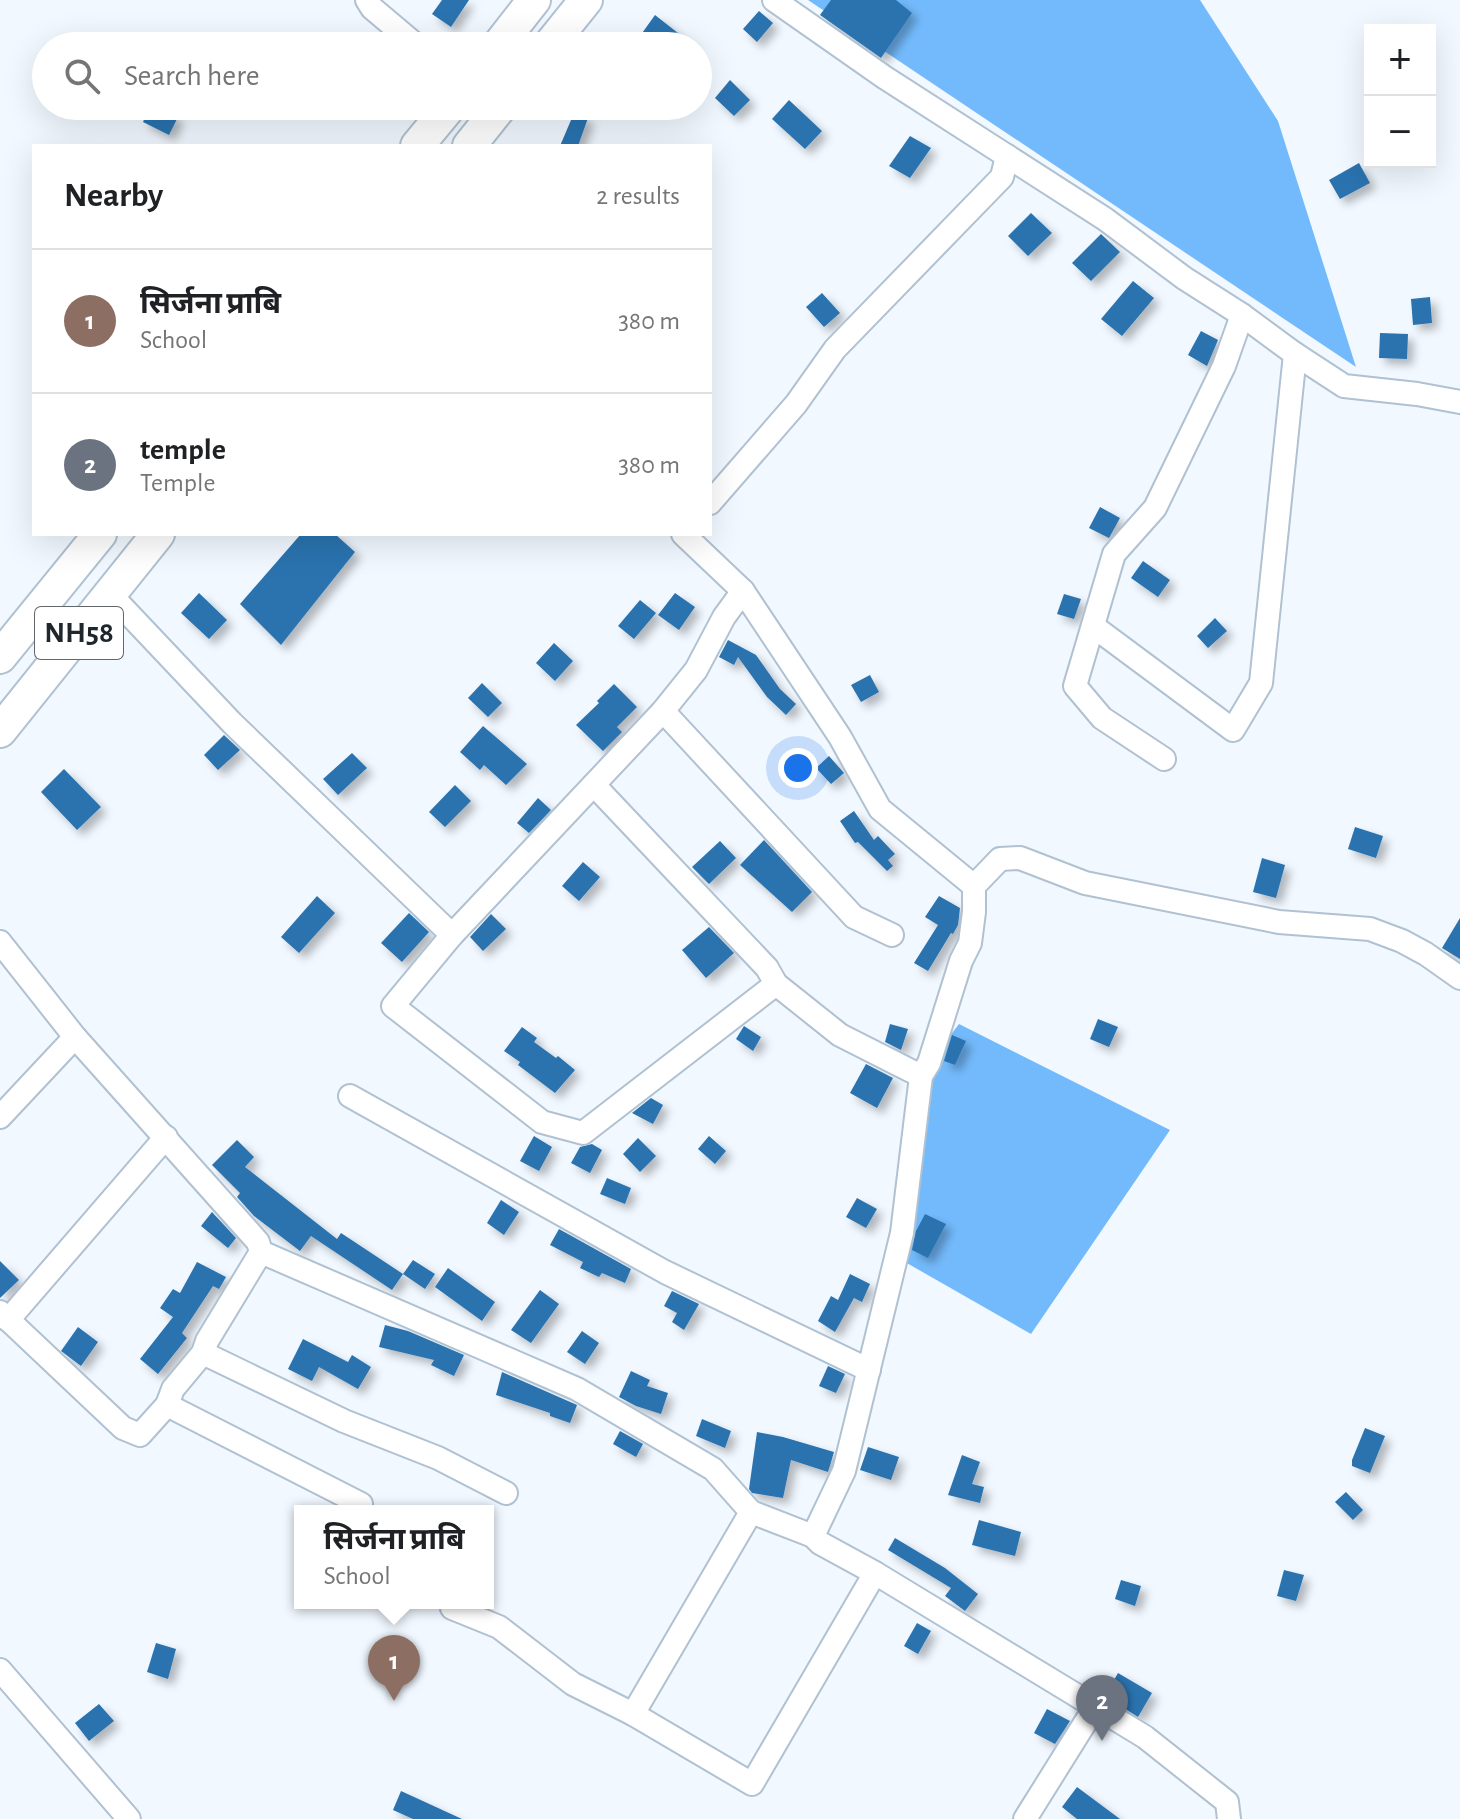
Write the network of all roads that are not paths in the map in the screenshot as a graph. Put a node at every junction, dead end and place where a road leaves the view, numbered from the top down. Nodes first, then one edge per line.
1 (367, 0) edge
2 (534, 0) edge
3 (586, 0) edge
4 (774, 0) edge
5 (400, 32) edge
6 (509, 32) edge
7 (560, 32) edge
8 (438, 120) edge
9 (490, 120) edge
10 (419, 144) edge
11 (471, 144) edge
12 (1007, 156) junction
13 (1242, 315) junction
14 (1295, 354) junction
15 (1460, 402) edge
16 (712, 501) edge
17 (98, 536) edge
18 (156, 536) edge
19 (685, 536) edge
20 (743, 591) junction
21 (110, 594) junction
22 (1093, 626) junction
23 (2, 649) edge
24 (663, 711) junction
25 (0, 731) edge
26 (1164, 759) dead end
27 (594, 785) junction
28 (974, 886) junction
29 (452, 935) junction
30 (892, 935) dead end
31 (0, 942) edge
32 (1460, 978) edge
33 (776, 984) junction
34 (75, 1037) junction
35 (921, 1076) junction
36 (350, 1096) dead end
37 (0, 1117) edge
38 (166, 1137) junction
39 (261, 1252) junction
40 (4, 1316) edge
41 (203, 1353) junction
42 (869, 1370) junction
43 (167, 1405) junction
44 (506, 1493) dead end
45 (361, 1504) dead end
46 (751, 1512) junction
47 (813, 1536) junction
48 (875, 1573) junction
49 (454, 1609) edge
50 (0, 1670) edge
51 (1095, 1707) junction
52 (633, 1714) junction
53 (129, 1819) edge
54 (1025, 1819) edge
55 (1229, 1819) edge

1 - 5 street
2 - 6 highway
3 - 7 highway
4 - 12 street
8 - 10 highway
9 - 11 highway
12 - 13 street
12 - 16 street
13 - 14 street
13 - 22 street
14 - 15 street
14 - 22 street
17 - 23 highway, NH58
18 - 21 highway, NH58
19 - 20 street
20 - 24 street
20 - 28 street
21 - 25 highway, NH58
21 - 29 street
22 - 26 street
24 - 27 street
24 - 30 street
27 - 29 street
27 - 33 street
28 - 32 street
28 - 35 street
29 - 33 street
31 - 34 street
33 - 35 street
34 - 37 street
34 - 38 street
35 - 42 street
36 - 42 street
38 - 39 street
38 - 40 street
39 - 41 street
39 - 46 street
40 - 43 street
41 - 43 street
41 - 44 street
42 - 47 street
43 - 45 street
46 - 47 street
46 - 52 street
47 - 48 street
48 - 51 street
48 - 52 street
49 - 52 street
50 - 53 street
51 - 54 street
51 - 55 street

